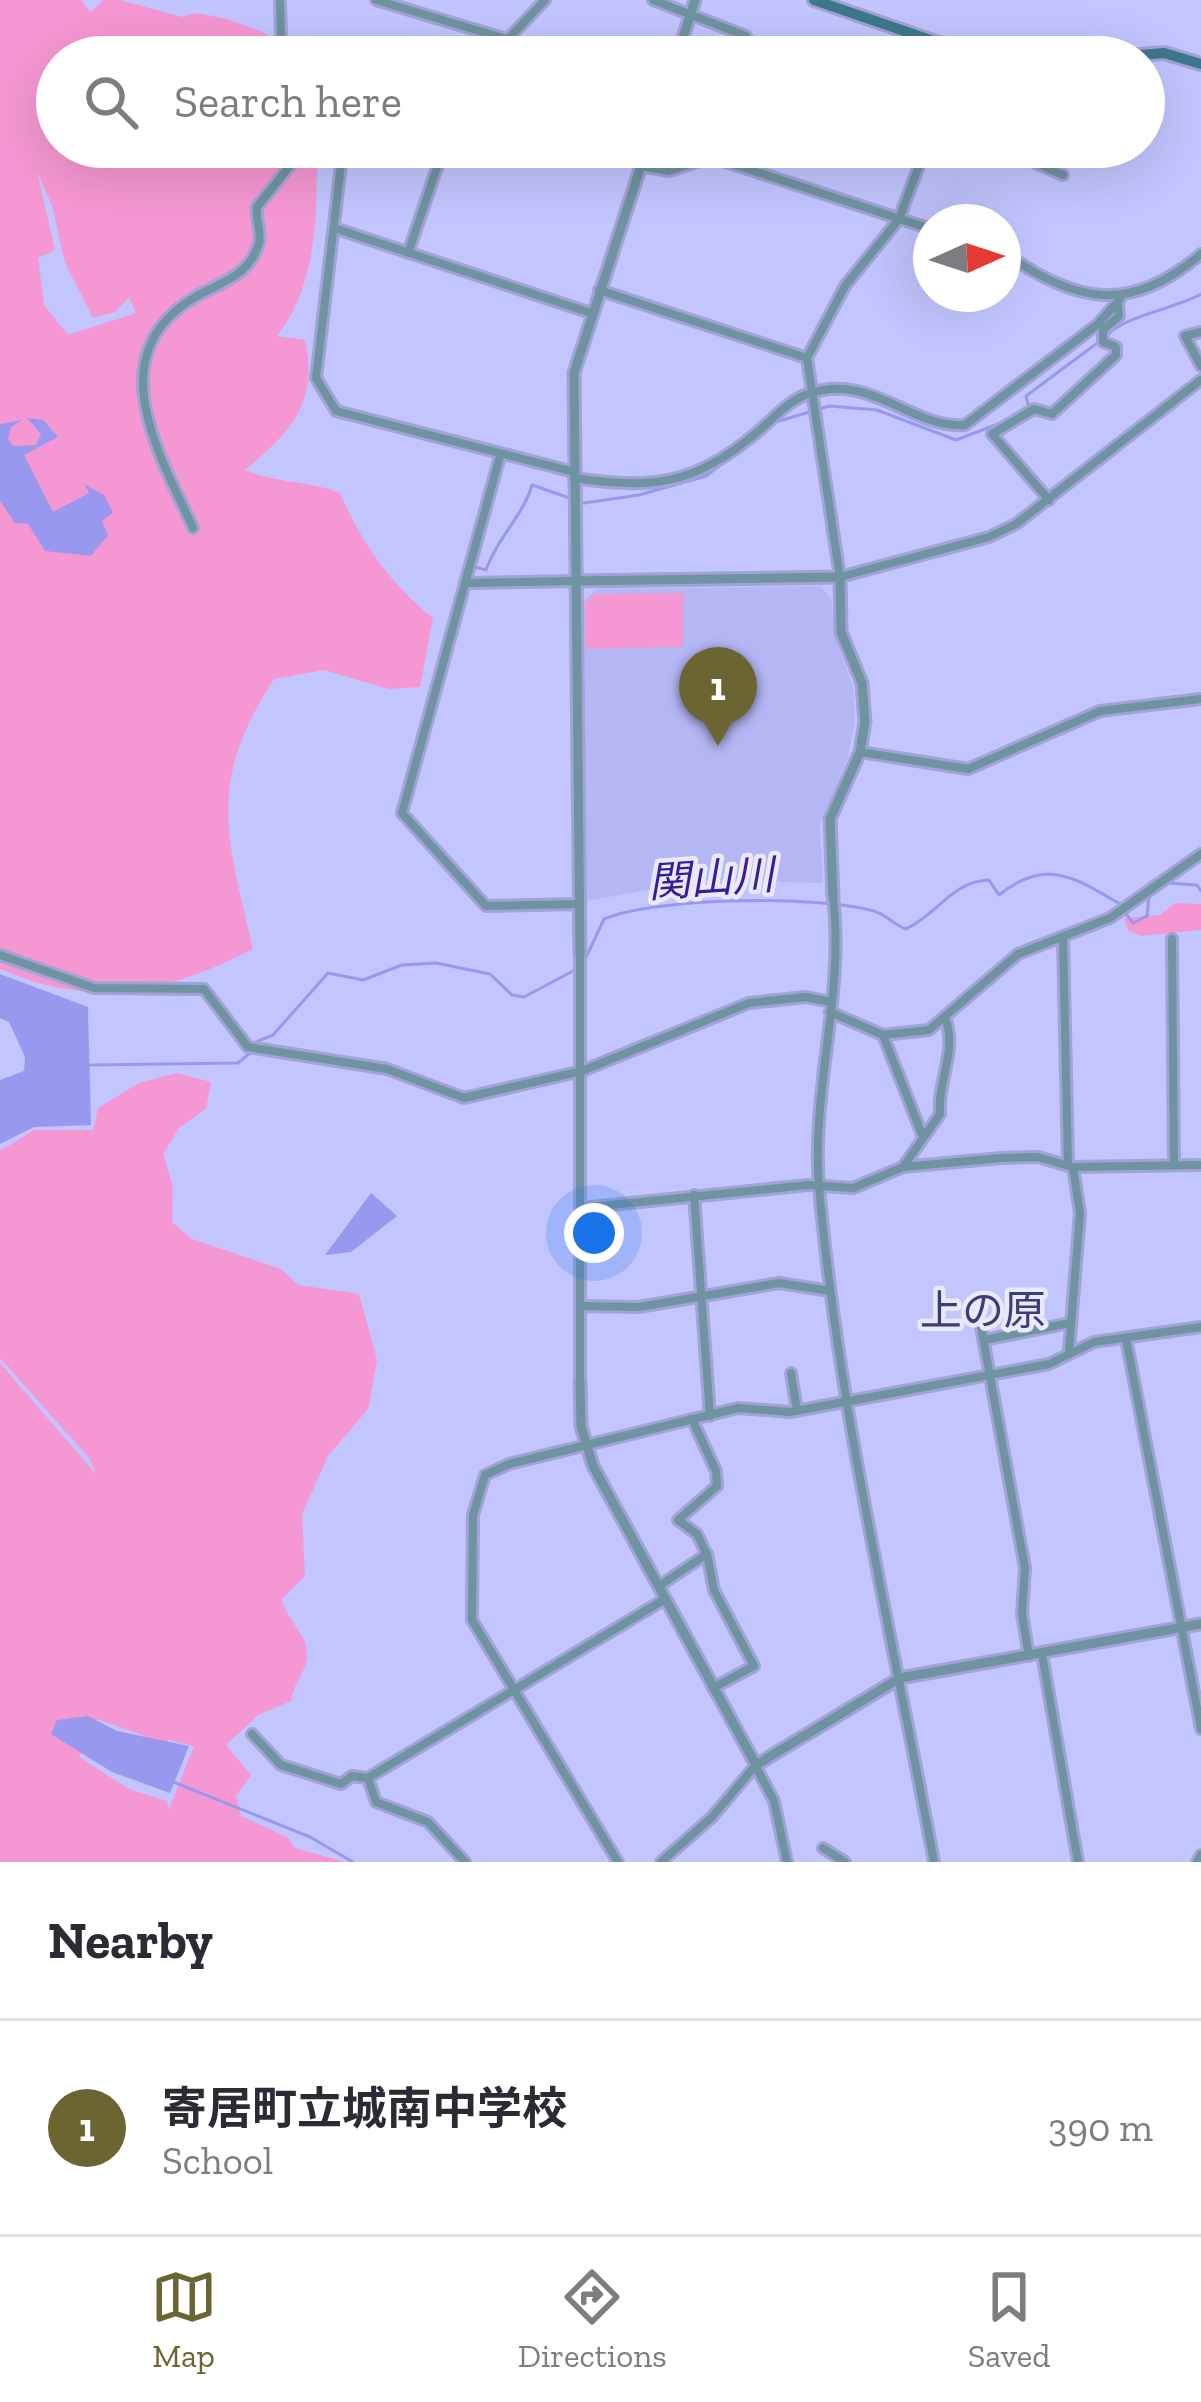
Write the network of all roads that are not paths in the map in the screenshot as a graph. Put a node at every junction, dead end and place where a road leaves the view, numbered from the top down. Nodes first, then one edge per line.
1 (280, 0) edge
2 (376, 0) edge
3 (545, 0) edge
4 (653, 0) edge
5 (695, 0) edge
6 (814, 0) edge
7 (842, 4) edge
8 (691, 14) junction
9 (284, 36) edge
10 (496, 36) edge
11 (509, 36) edge
12 (683, 36) edge
13 (746, 36) edge
14 (923, 36) edge
15 (1165, 53) edge
16 (1201, 64) edge
17 (288, 168) edge
18 (341, 168) edge
19 (437, 168) edge
20 (639, 168) edge
21 (741, 168) edge
22 (918, 168) edge
23 (1047, 168) edge
24 (1063, 175) dead end
25 (898, 219) junction
26 (913, 224) edge
27 (334, 228) junction
28 (408, 253) junction
29 (1201, 254) edge
30 (1021, 263) edge
31 (599, 290) junction
32 (1119, 302) junction
33 (591, 314) junction
34 (1201, 332) edge
35 (807, 358) junction
36 (1201, 366) edge
37 (1201, 380) edge
38 (812, 393) junction
39 (500, 455) junction
40 (574, 475) junction
41 (1049, 500) junction
42 (194, 528) dead end
43 (840, 577) junction
44 (575, 581) junction
45 (466, 584) junction
46 (1201, 699) edge
47 (860, 752) junction
48 (1201, 854) edge
49 (833, 897) joint
50 (580, 904) junction
51 (1063, 938) junction
52 (1172, 939) dead end
53 (0, 955) edge
54 (580, 955) joint
55 (831, 1007) junction
56 (945, 1018) junction
57 (883, 1035) junction
58 (582, 1071) junction
59 (923, 1137) junction
60 (1174, 1165) junction
61 (1070, 1166) junction
62 (1201, 1166) edge
63 (903, 1167) junction
64 (819, 1185) junction
65 (694, 1195) junction
66 (581, 1208) junction
67 (830, 1291) junction
68 (701, 1298) junction
69 (580, 1306) junction
70 (1070, 1323) junction
71 (981, 1327) dead end
72 (1201, 1327) edge
73 (1126, 1339) junction
74 (984, 1340) junction
75 (1069, 1350) junction
76 (791, 1373) dead end
77 (989, 1376) junction
78 (580, 1381) joint
79 (848, 1400) junction
80 (797, 1411) junction
81 (710, 1416) junction
82 (692, 1419) junction
83 (586, 1447) junction
84 (706, 1554) junction
85 (659, 1586) junction
86 (665, 1599) junction
87 (1201, 1624) edge
88 (1181, 1628) junction
89 (1042, 1654) junction
90 (1029, 1656) junction
91 (900, 1678) junction
92 (713, 1688) junction
93 (514, 1690) junction
94 (1201, 1730) edge
95 (252, 1734) dead end
96 (756, 1766) junction
97 (368, 1778) junction
98 (824, 1848) dead end
99 (465, 1862) edge
100 (618, 1862) edge
101 (661, 1862) edge
102 (787, 1862) edge
103 (845, 1862) edge
104 (934, 1862) edge
105 (1078, 1862) edge

1 - 9 street
2 - 10 street
3 - 11 street
4 - 8 street
5 - 8 street
6 - 7 main road
7 - 14 main road
8 - 12 street
8 - 13 street
15 - 16 main road
17 - 42 street
18 - 27 street
19 - 28 street
20 - 31 street
21 - 25 street
22 - 25 street
23 - 24 street
25 - 26 street
25 - 35 street
27 - 28 street
27 - 39 street
28 - 33 street
29 - 32 street
30 - 32 street
31 - 33 street
31 - 35 street
32 - 38 street
32 - 41 street
33 - 40 street
34 - 36 street
35 - 38 street
37 - 41 street
38 - 40 street
38 - 43 street
39 - 40 street
39 - 45 street
40 - 44 street
41 - 43 street
43 - 44 street
43 - 47 street
44 - 45 street
44 - 50 street
45 - 50 street
46 - 47 street
47 - 49 street
48 - 51 street
49 - 55 street
50 - 54 street
51 - 56 street
51 - 61 street
52 - 60 street
53 - 58 street
54 - 58 street
55 - 57 street
55 - 58 street
55 - 64 street
56 - 57 street
56 - 59 street
57 - 59 street
58 - 66 street
59 - 63 street
60 - 61 street
60 - 62 street
61 - 63 street
61 - 70 street
63 - 64 street
64 - 65 street
64 - 67 street
65 - 66 street
65 - 68 street
66 - 69 street
67 - 68 street
67 - 79 street
68 - 69 street
68 - 81 street
69 - 78 street
70 - 74 street
70 - 75 street
71 - 74 street
72 - 73 street
73 - 75 street
73 - 88 street
74 - 77 street
75 - 77 street
76 - 80 street
77 - 79 street
77 - 90 street
78 - 83 street
79 - 80 street
79 - 91 street
80 - 81 street
81 - 82 street
82 - 83 street
82 - 84 street
83 - 85 street
83 - 93 street
84 - 85 street
84 - 92 street
85 - 86 street
86 - 92 street
86 - 93 street
87 - 88 street
88 - 89 street
88 - 94 street
89 - 90 street
89 - 105 street
90 - 91 street
91 - 96 street
91 - 104 street
92 - 96 street
93 - 97 street
93 - 100 street
95 - 97 street
96 - 101 street
96 - 102 street
97 - 99 street
98 - 103 street

